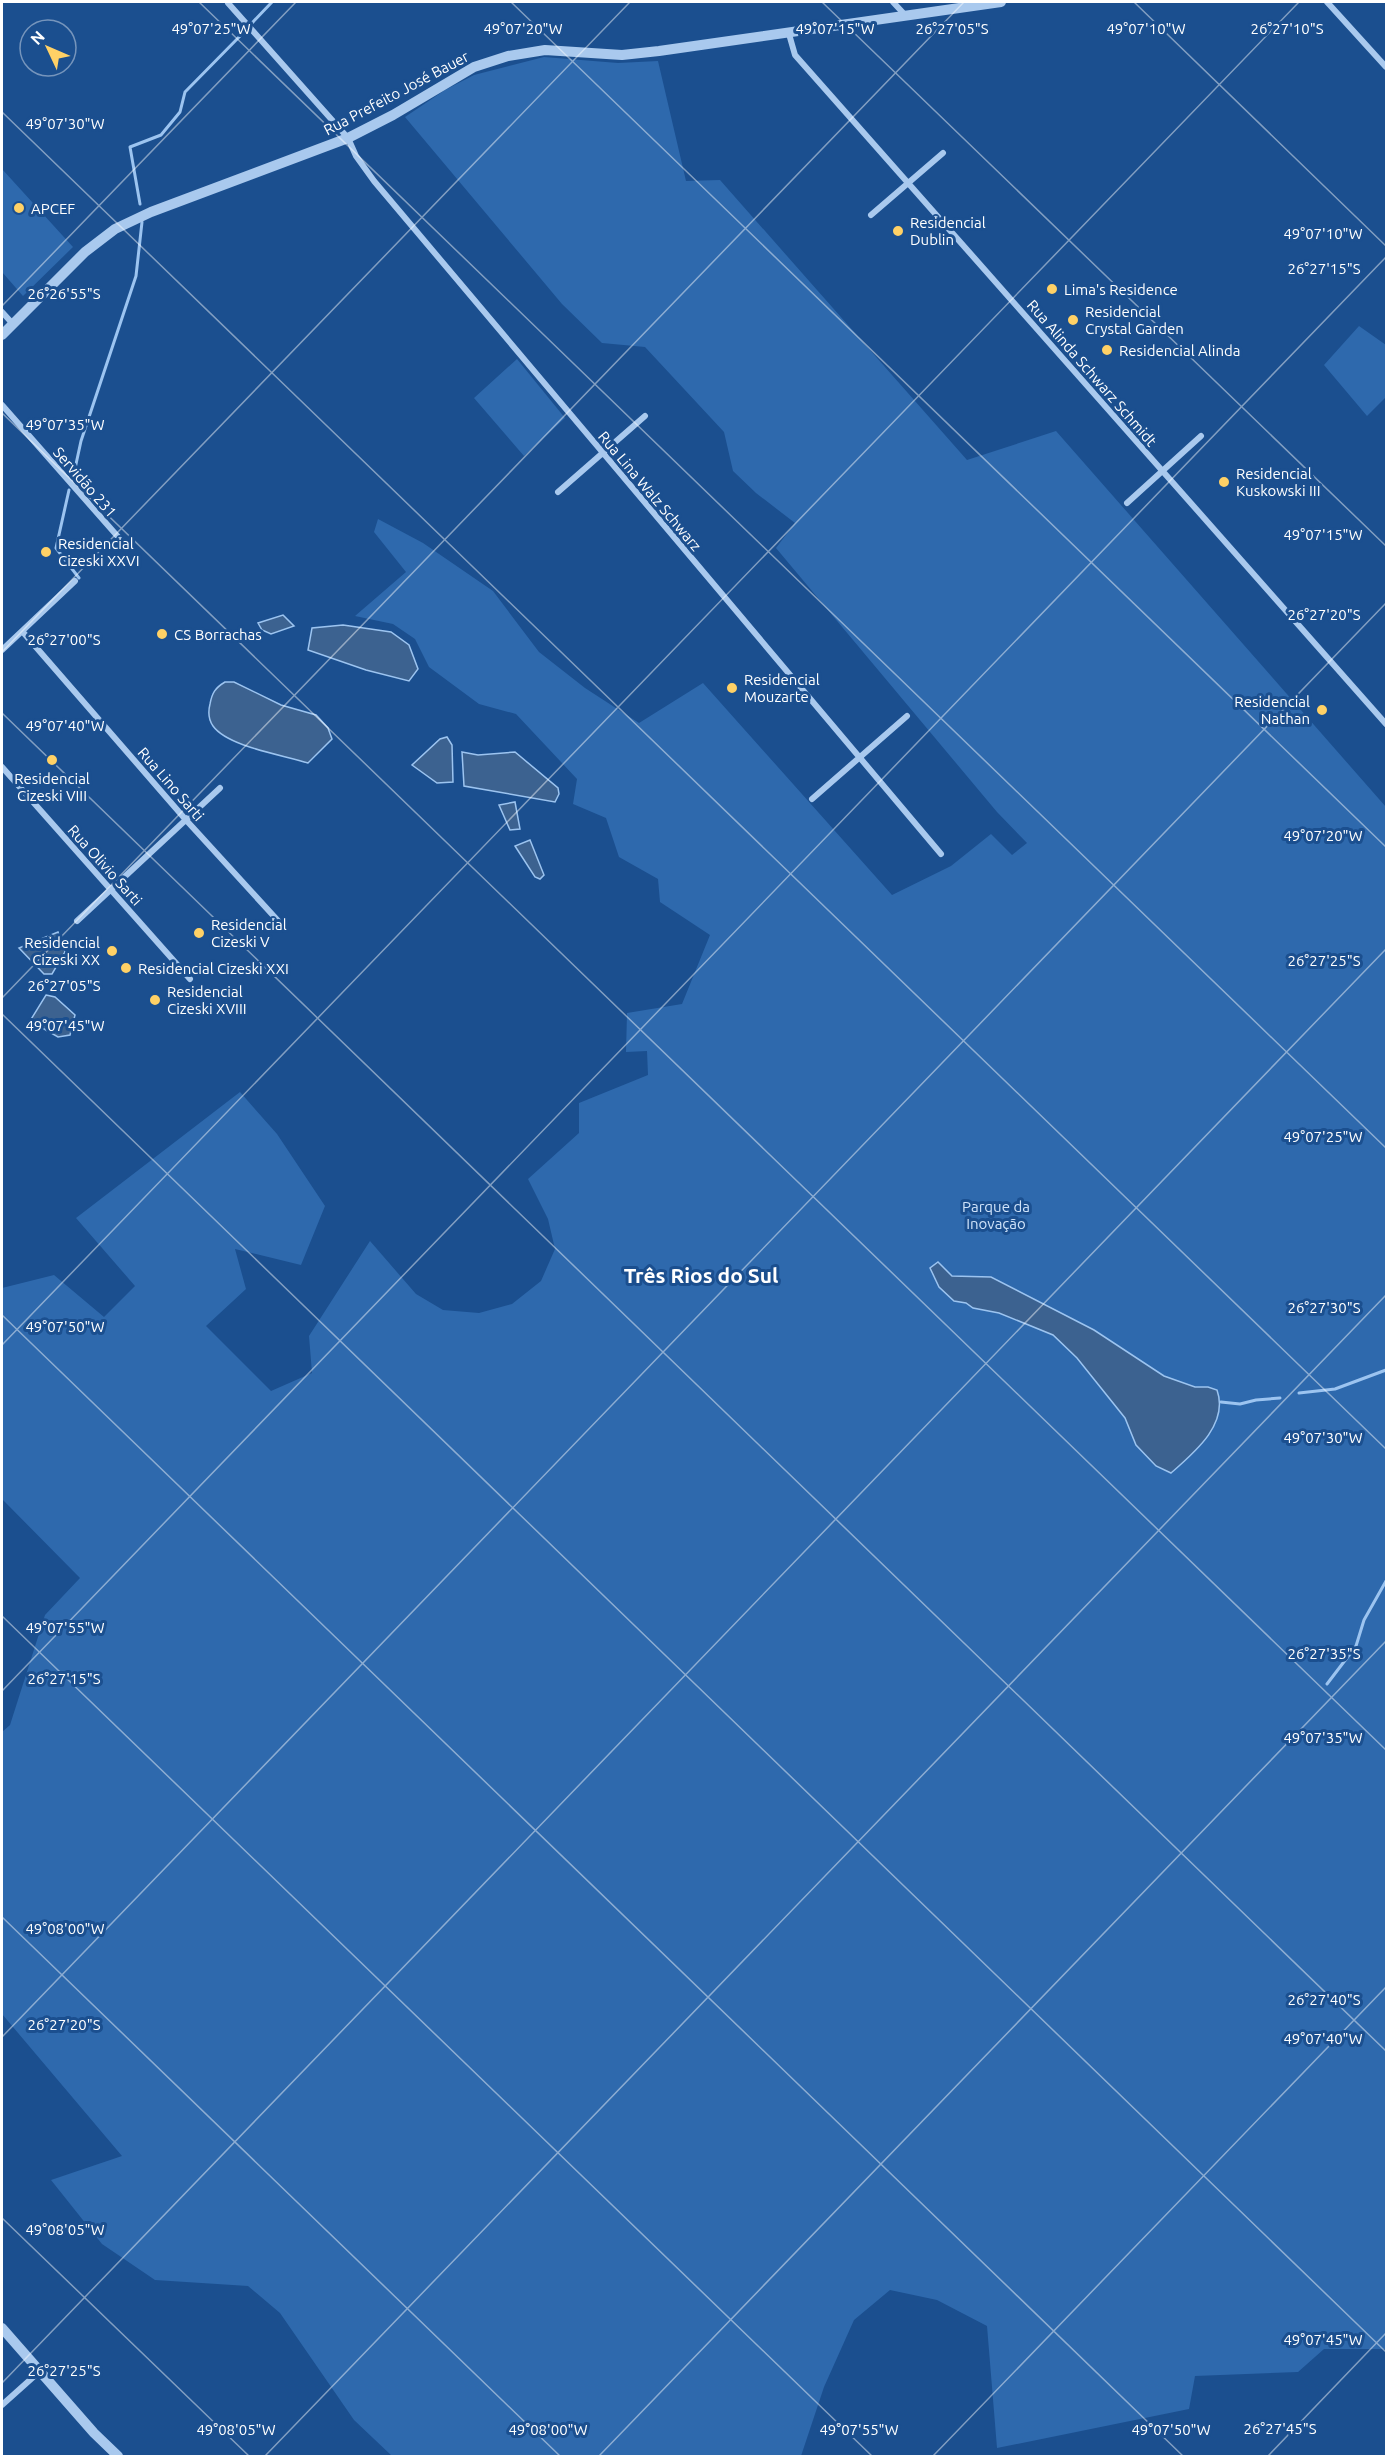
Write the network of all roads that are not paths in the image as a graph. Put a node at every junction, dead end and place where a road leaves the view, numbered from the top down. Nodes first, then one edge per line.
1 (893, 2) edge
2 (1001, 2) edge
3 (1327, 2) edge
4 (228, 3) dead end
5 (905, 16) junction
6 (789, 34) junction
7 (1386, 68) edge
8 (348, 138) junction
9 (943, 153) dead end
10 (908, 183) junction
11 (871, 215) dead end
12 (2, 312) edge
13 (12, 323) junction
14 (2, 335) edge
15 (2, 405) edge
16 (645, 416) dead end
17 (1201, 436) dead end
18 (602, 453) junction
19 (1163, 471) junction
20 (558, 492) dead end
21 (1127, 503) dead end
22 (127, 547) dead end
23 (75, 581) dead end
24 (22, 631) junction
25 (2, 650) edge
26 (907, 716) dead end
27 (1386, 724) edge
28 (859, 758) junction
29 (2, 767) edge
30 (220, 788) dead end
31 (812, 799) dead end
32 (186, 820) junction
33 (941, 854) dead end
34 (111, 891) junction
35 (77, 921) dead end
36 (281, 924) dead end
37 (190, 979) dead end
38 (2, 2328) edge
39 (40, 2371) junction
40 (2, 2404) edge
41 (118, 2457) edge

1 - 5 street
2 - 5 street, Rua Prefeito José Bauer
3 - 7 street
4 - 8 street, Rua Lina Walz Schwarz
5 - 6 street, Rua Prefeito José Bauer
6 - 8 street, Rua Prefeito José Bauer
6 - 10 street, Rua Alinda Schwarz Schmidt
8 - 13 street, Rua Prefeito José Bauer
8 - 18 street, Rua Lina Walz Schwarz
9 - 10 street
10 - 11 street
10 - 19 street, Rua Alinda Schwarz Schmidt
12 - 13 street
13 - 14 street, Rua Prefeito José Bauer
15 - 22 street, Servidão 231
16 - 18 street
17 - 19 street
18 - 20 street
18 - 28 street, Rua Lina Walz Schwarz
19 - 21 street
19 - 27 street, Rua Alinda Schwarz Schmidt
23 - 24 street
24 - 25 street
24 - 32 street, Rua Lino Sarti
26 - 28 street
28 - 31 street
28 - 33 street, Rua Lina Walz Schwarz
29 - 34 street, Rua Olivio Sarti
30 - 32 street
32 - 34 street
32 - 36 street, Rua Lino Sarti
34 - 35 street
34 - 37 street, Rua Olivio Sarti
38 - 39 street
39 - 40 street
39 - 41 street

